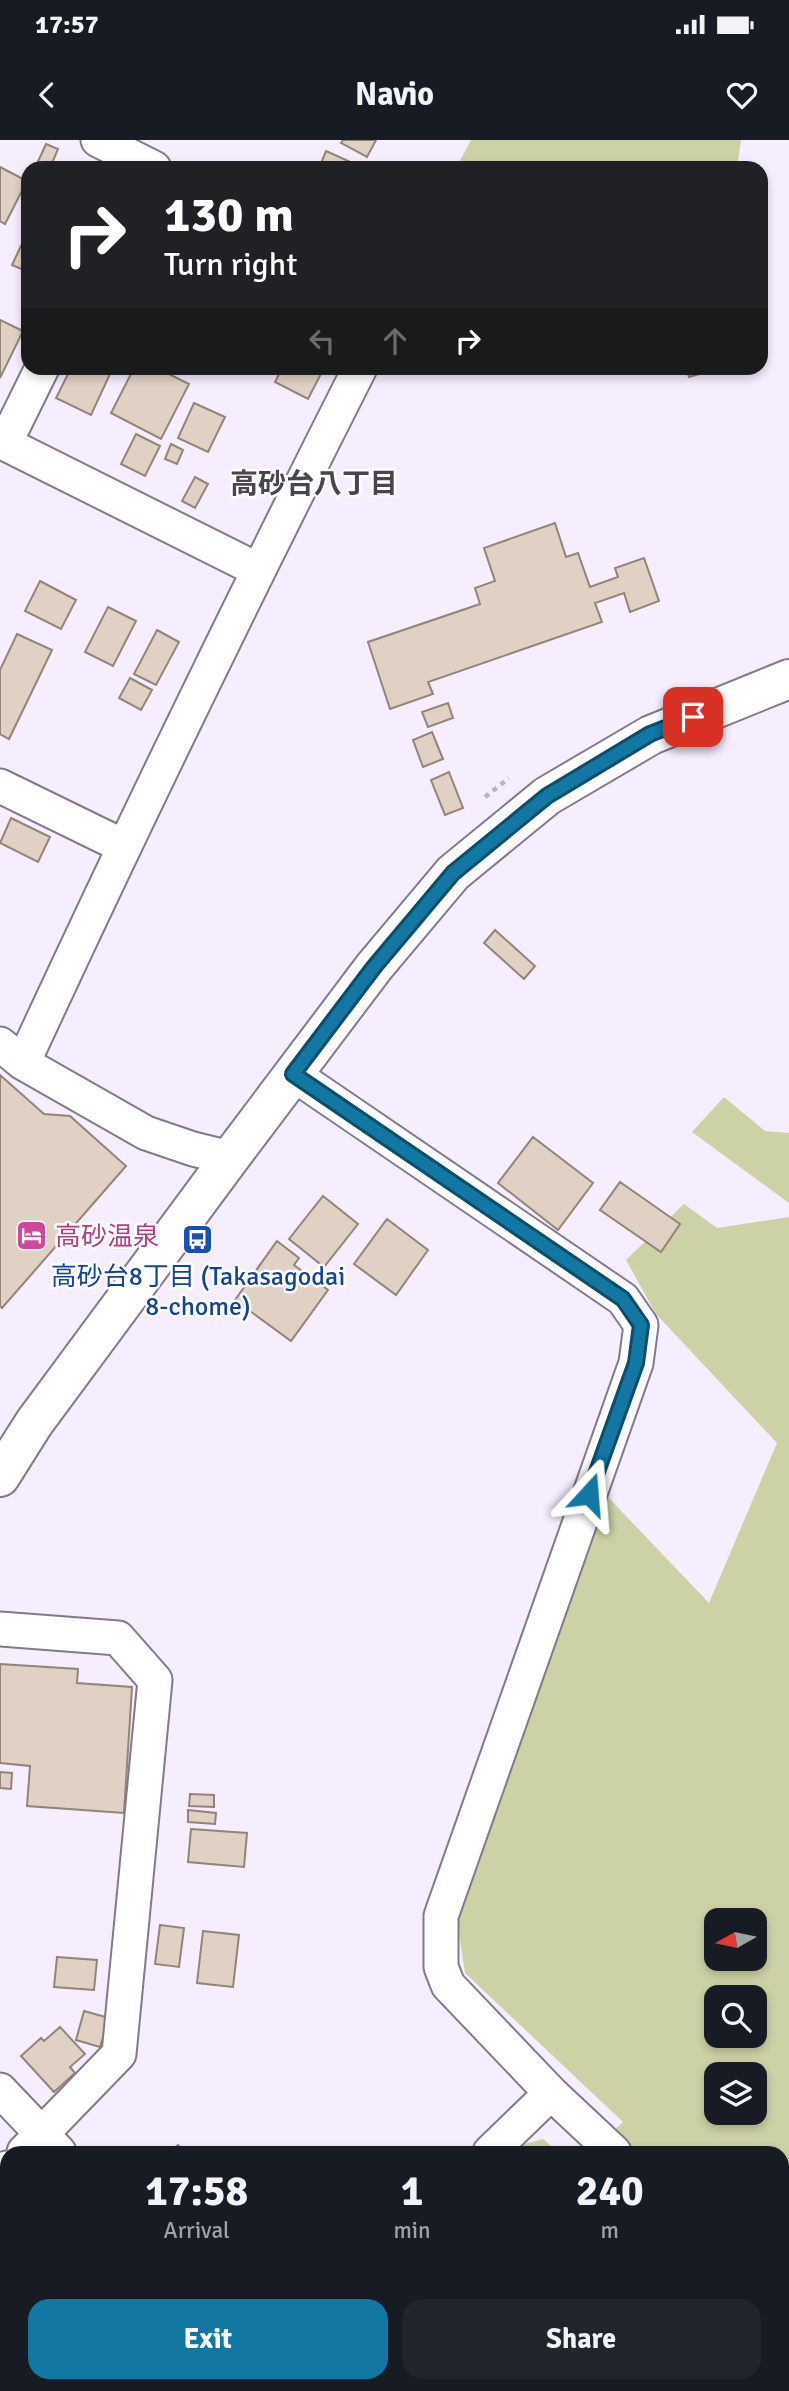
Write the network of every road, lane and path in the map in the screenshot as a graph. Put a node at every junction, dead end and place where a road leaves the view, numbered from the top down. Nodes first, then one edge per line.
1 (98, 140) edge
2 (136, 161) edge
3 (38, 375) edge
4 (356, 375) edge
5 (2, 442) edge
6 (258, 570) junction
7 (789, 679) edge
8 (0, 786) edge
9 (123, 846) junction
10 (12, 1053) edge
11 (293, 1074) junction
12 (230, 1158) junction
13 (0, 1477) edge
14 (0, 1629) edge
15 (0, 2090) edge
16 (551, 2092) junction
17 (41, 2146) edge
18 (43, 2146) edge
19 (496, 2146) edge
20 (608, 2146) edge

1 - 2 street
3 - 5 street
4 - 6 street
5 - 6 street
6 - 9 street
7 - 11 street
8 - 9 street
9 - 10 street
10 - 12 street
11 - 12 street
11 - 16 street
12 - 13 street
14 - 18 street
15 - 17 street
16 - 19 street
16 - 20 street

